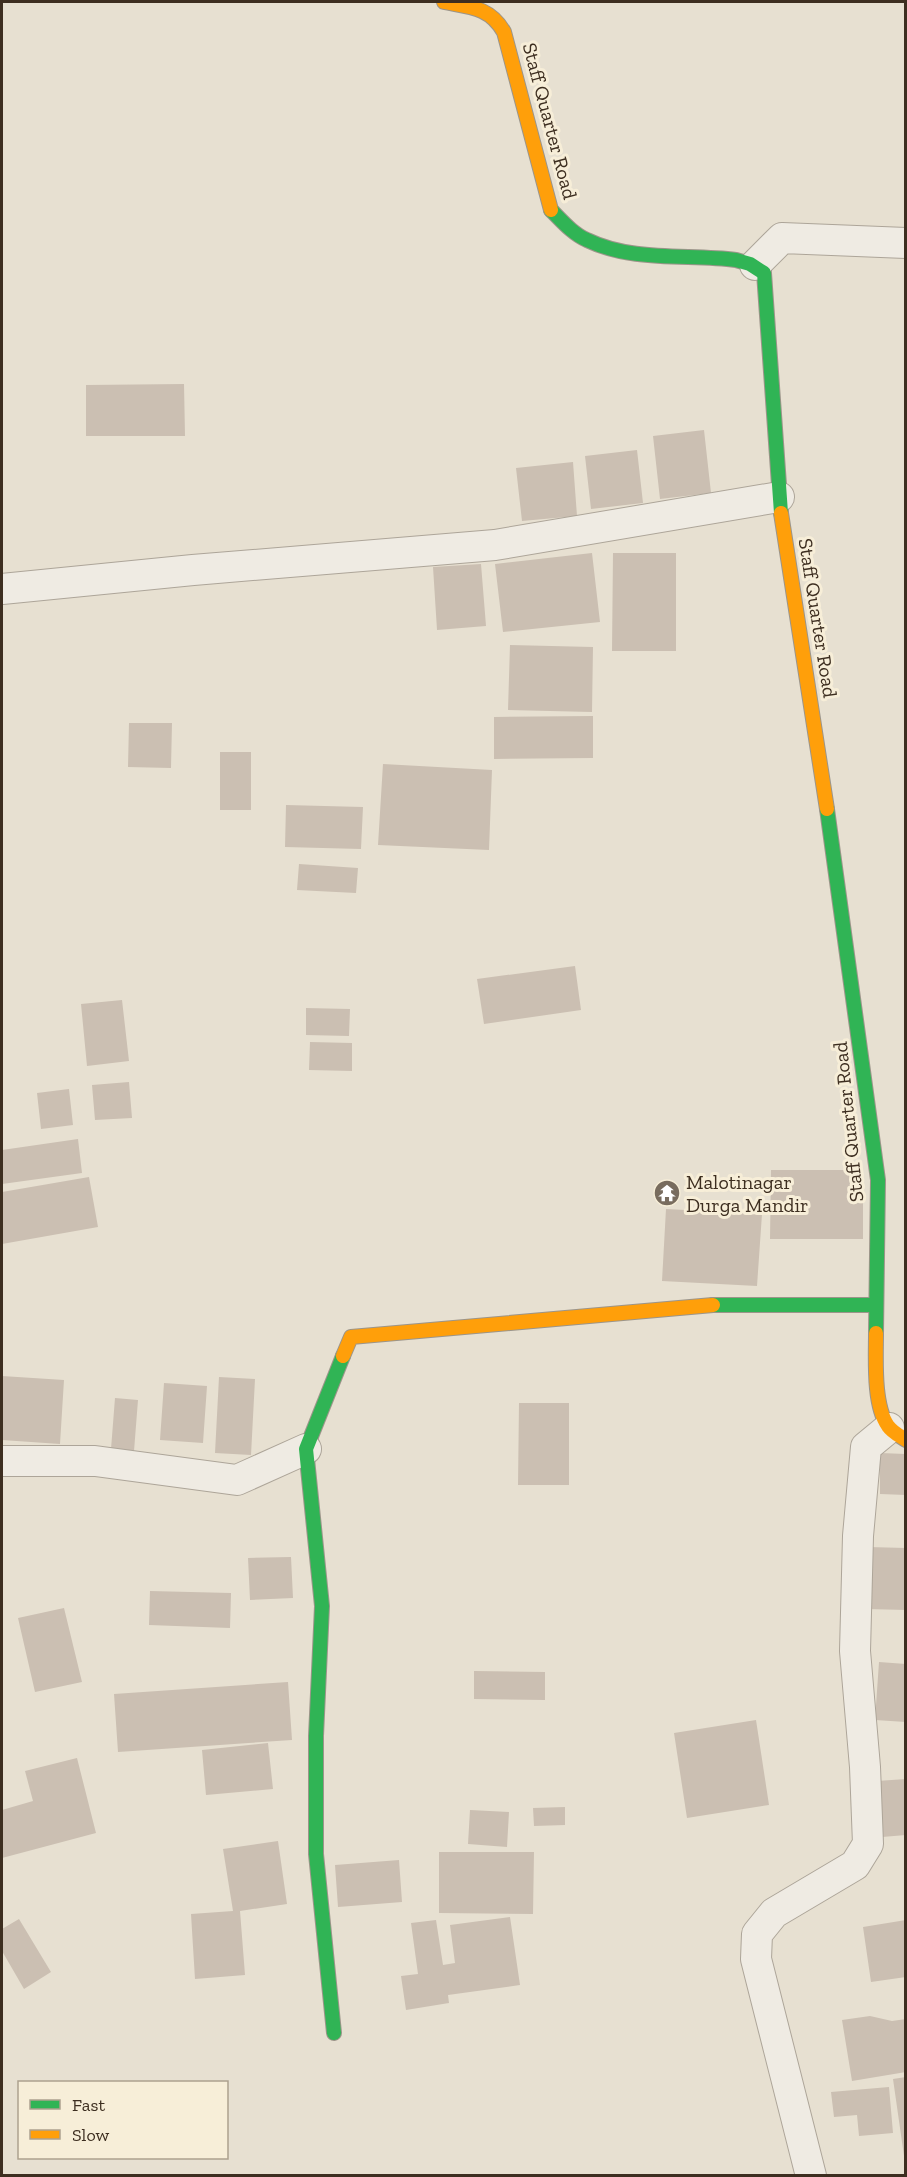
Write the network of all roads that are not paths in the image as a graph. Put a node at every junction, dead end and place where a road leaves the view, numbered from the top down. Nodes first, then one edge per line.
1 (444, 2) edge
2 (906, 243) edge
3 (755, 265) junction
4 (779, 497) junction
5 (2, 584) edge
6 (876, 1305) junction
7 (897, 1434) edge
8 (306, 1449) junction
9 (2, 1461) edge
10 (334, 2033) dead end
11 (811, 2175) edge

1 - 3 street, Staff Quarter Road
2 - 3 street
3 - 4 street, Staff Quarter Road
4 - 5 street
4 - 6 street, Staff Quarter Road
6 - 7 street, Staff Quarter Road
6 - 8 street
7 - 11 street
8 - 9 street
8 - 10 street

